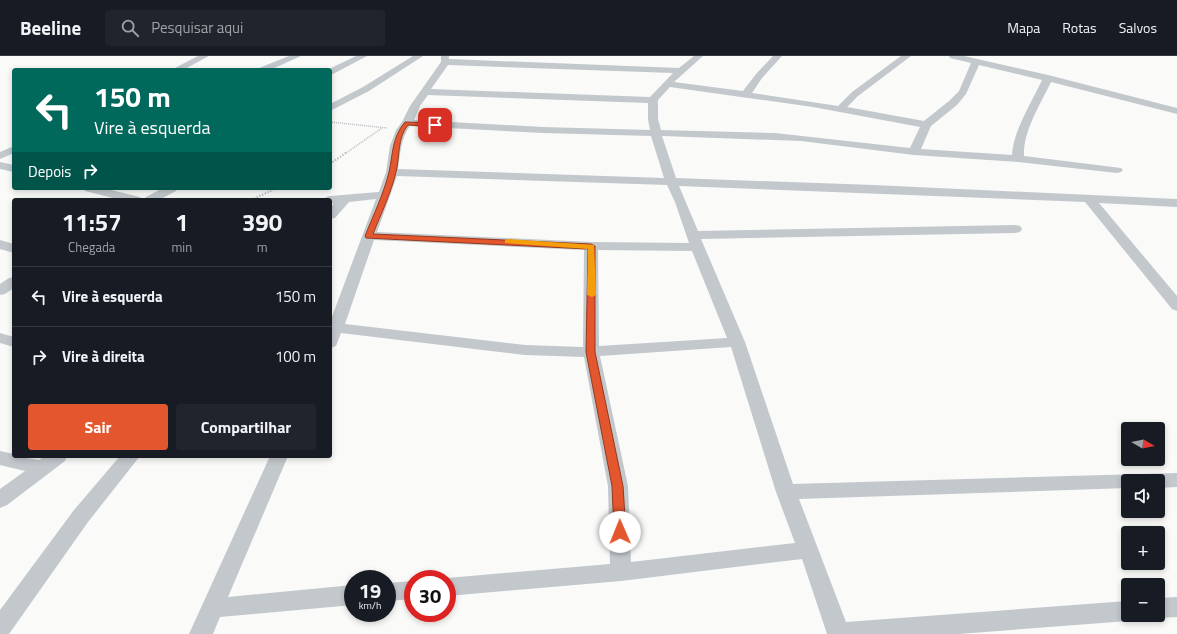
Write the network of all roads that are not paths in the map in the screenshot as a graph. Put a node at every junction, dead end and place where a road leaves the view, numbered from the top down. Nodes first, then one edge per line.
1 (205, 56) edge
2 (297, 56) edge
3 (363, 56) edge
4 (419, 56) edge
5 (699, 56) edge
6 (778, 56) edge
7 (907, 56) edge
8 (952, 56) edge
9 (445, 59) edge
10 (976, 62) junction
11 (180, 68) edge
12 (267, 68) edge
13 (332, 71) edge
14 (681, 71) junction
15 (1048, 78) junction
16 (667, 84) junction
17 (426, 92) junction
18 (746, 94) junction
19 (653, 100) junction
20 (332, 107) edge
21 (841, 108) junction
22 (1177, 111) edge
23 (926, 125) junction
24 (404, 127) junction
25 (656, 133) junction
26 (12, 150) edge
27 (914, 152) junction
28 (0, 156) edge
29 (1018, 159) junction
30 (0, 165) edge
31 (12, 168) edge
32 (1117, 170) dead end
33 (392, 172) junction
34 (672, 183) junction
35 (97, 190) edge
36 (168, 190) edge
37 (384, 195) junction
38 (128, 198) edge
39 (154, 198) edge
40 (1088, 198) junction
41 (345, 199) junction
42 (332, 200) edge
43 (1177, 203) edge
44 (332, 213) edge
45 (1015, 229) dead end
46 (369, 236) junction
47 (695, 241) junction
48 (0, 244) edge
49 (591, 246) junction
50 (12, 248) edge
51 (12, 282) edge
52 (0, 291) edge
53 (1177, 306) edge
54 (332, 333) edge
55 (0, 338) edge
56 (12, 341) edge
57 (736, 342) junction
58 (591, 352) junction
59 (0, 458) edge
60 (55, 458) edge
61 (129, 458) edge
62 (278, 458) edge
63 (42, 468) junction
64 (1165, 480) edge
65 (1177, 480) edge
66 (1121, 481) edge
67 (786, 492) junction
68 (0, 500) edge
69 (808, 550) junction
70 (621, 572) junction
71 (456, 586) edge
72 (344, 597) edge
73 (1177, 607) edge
74 (214, 608) junction
75 (1165, 608) edge
76 (1121, 612) edge
77 (0, 628) edge
78 (201, 634) edge
79 (839, 634) edge

1 - 11 street
2 - 12 street
3 - 13 street
4 - 20 street
5 - 14 street
6 - 18 street
7 - 21 street
8 - 10 street
9 - 14 street
9 - 17 street
10 - 15 street
10 - 23 street
14 - 16 street
15 - 22 street
15 - 29 street
16 - 18 street
16 - 19 street
17 - 19 street
17 - 24 street
18 - 21 street
19 - 25 street
21 - 23 street
23 - 27 street
24 - 25 street
24 - 33 street
25 - 27 street
25 - 34 street
26 - 28 street
27 - 29 street
29 - 32 street
30 - 31 street
33 - 34 street
33 - 37 street
34 - 40 street
34 - 47 street
35 - 38 street
36 - 39 street
37 - 41 street
37 - 46 street
40 - 43 street
40 - 53 street
41 - 42 street
41 - 44 street
45 - 47 street
46 - 49 street
46 - 54 street
47 - 49 street
47 - 57 street
48 - 50 street
49 - 58 street
51 - 52 street
54 - 58 street
55 - 56 street
57 - 58 street
57 - 67 street
58 - 70 street
59 - 63 street
60 - 63 street
61 - 77 street
62 - 74 street
63 - 68 street
64 - 65 street
66 - 67 street
67 - 69 street
69 - 70 street
69 - 79 street
70 - 71 street
72 - 74 street
73 - 75 street
74 - 78 street
76 - 79 street

